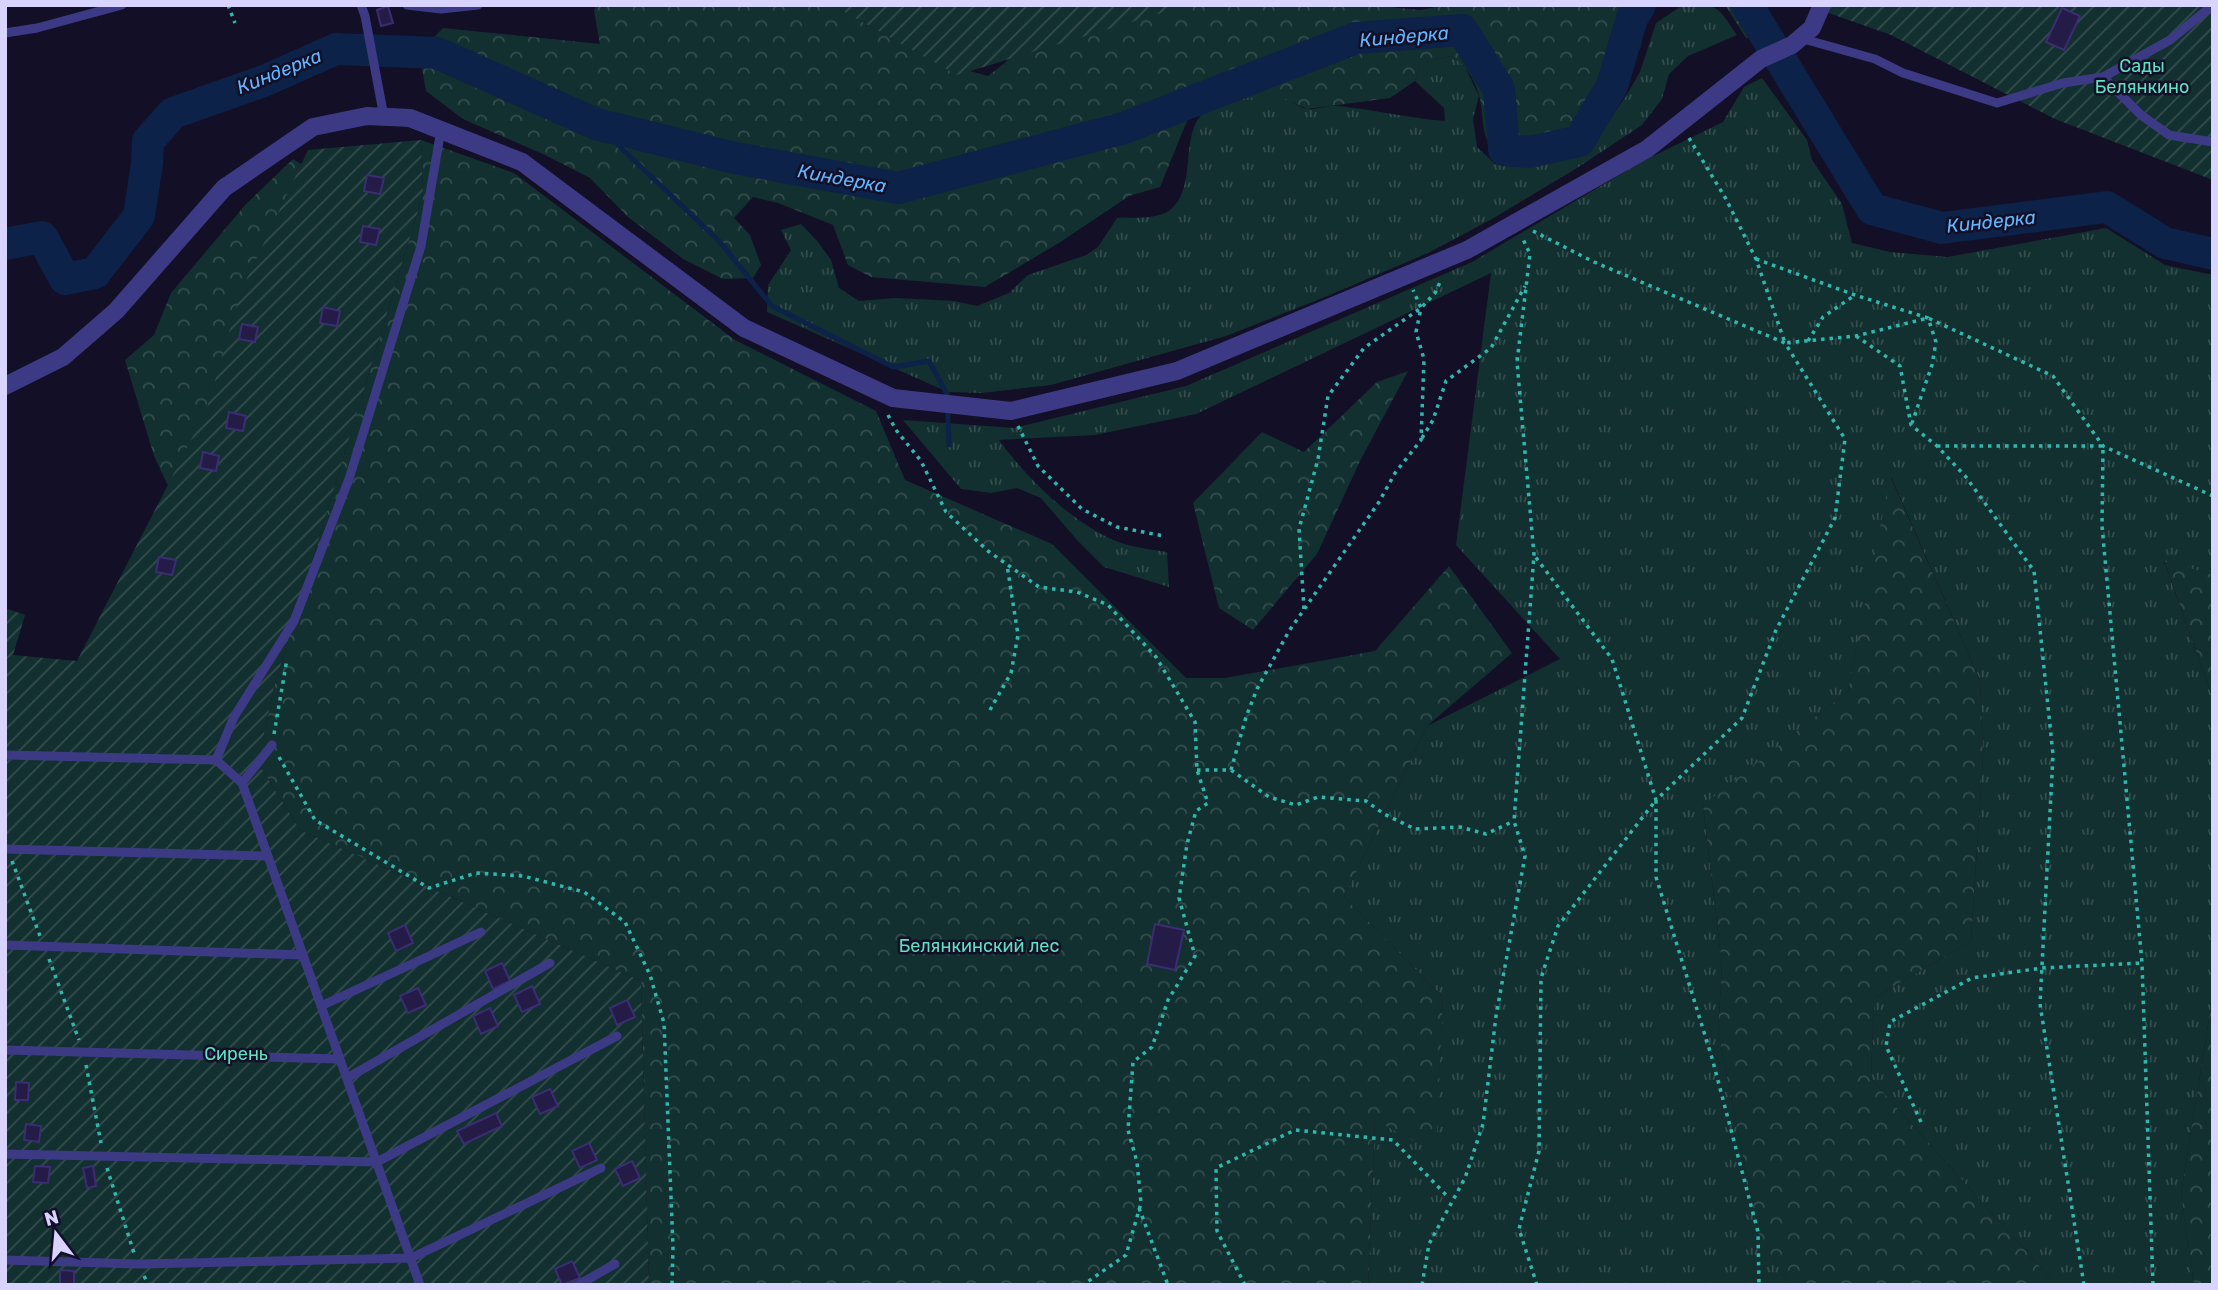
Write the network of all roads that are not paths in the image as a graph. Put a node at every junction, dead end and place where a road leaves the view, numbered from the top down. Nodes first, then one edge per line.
1 (122, 5) edge
2 (407, 5) edge
3 (478, 5) edge
4 (1822, 5) edge
5 (2213, 5) edge
6 (364, 6) edge
7 (5, 33) edge
8 (1796, 42) junction
9 (2103, 77) junction
10 (384, 117) junction
11 (441, 128) junction
12 (2213, 142) edge
13 (5, 386) edge
14 (272, 745) road end
15 (5, 755) edge
16 (215, 760) junction
17 (242, 783) junction
18 (6, 848) edge
19 (268, 856) junction
20 (481, 932) dead end
21 (5, 945) edge
22 (303, 955) junction
23 (550, 963) dead end
24 (321, 1006) junction
25 (617, 1036) dead end
26 (5, 1050) edge
27 (340, 1059) junction
28 (347, 1078) junction
29 (5, 1154) edge
30 (377, 1162) junction
31 (601, 1168) dead end
32 (411, 1258) junction
33 (5, 1260) edge
34 (615, 1264) dead end
35 (420, 1285) edge
36 (578, 1285) edge

1 - 7 lane
2 - 3 lane
4 - 8 street
5 - 9 lane
6 - 10 lane
8 - 9 lane
8 - 11 street
9 - 12 lane
10 - 11 street
10 - 13 street
11 - 16 lane
14 - 17 lane
15 - 16 lane
16 - 17 lane
17 - 19 lane
18 - 19 lane
19 - 22 lane
20 - 24 lane
21 - 22 lane
22 - 24 lane
23 - 28 lane
24 - 27 lane
25 - 30 lane
26 - 27 lane
27 - 28 lane
28 - 30 lane
29 - 30 lane
30 - 32 lane
31 - 32 lane
32 - 33 lane
32 - 35 lane
34 - 36 lane

